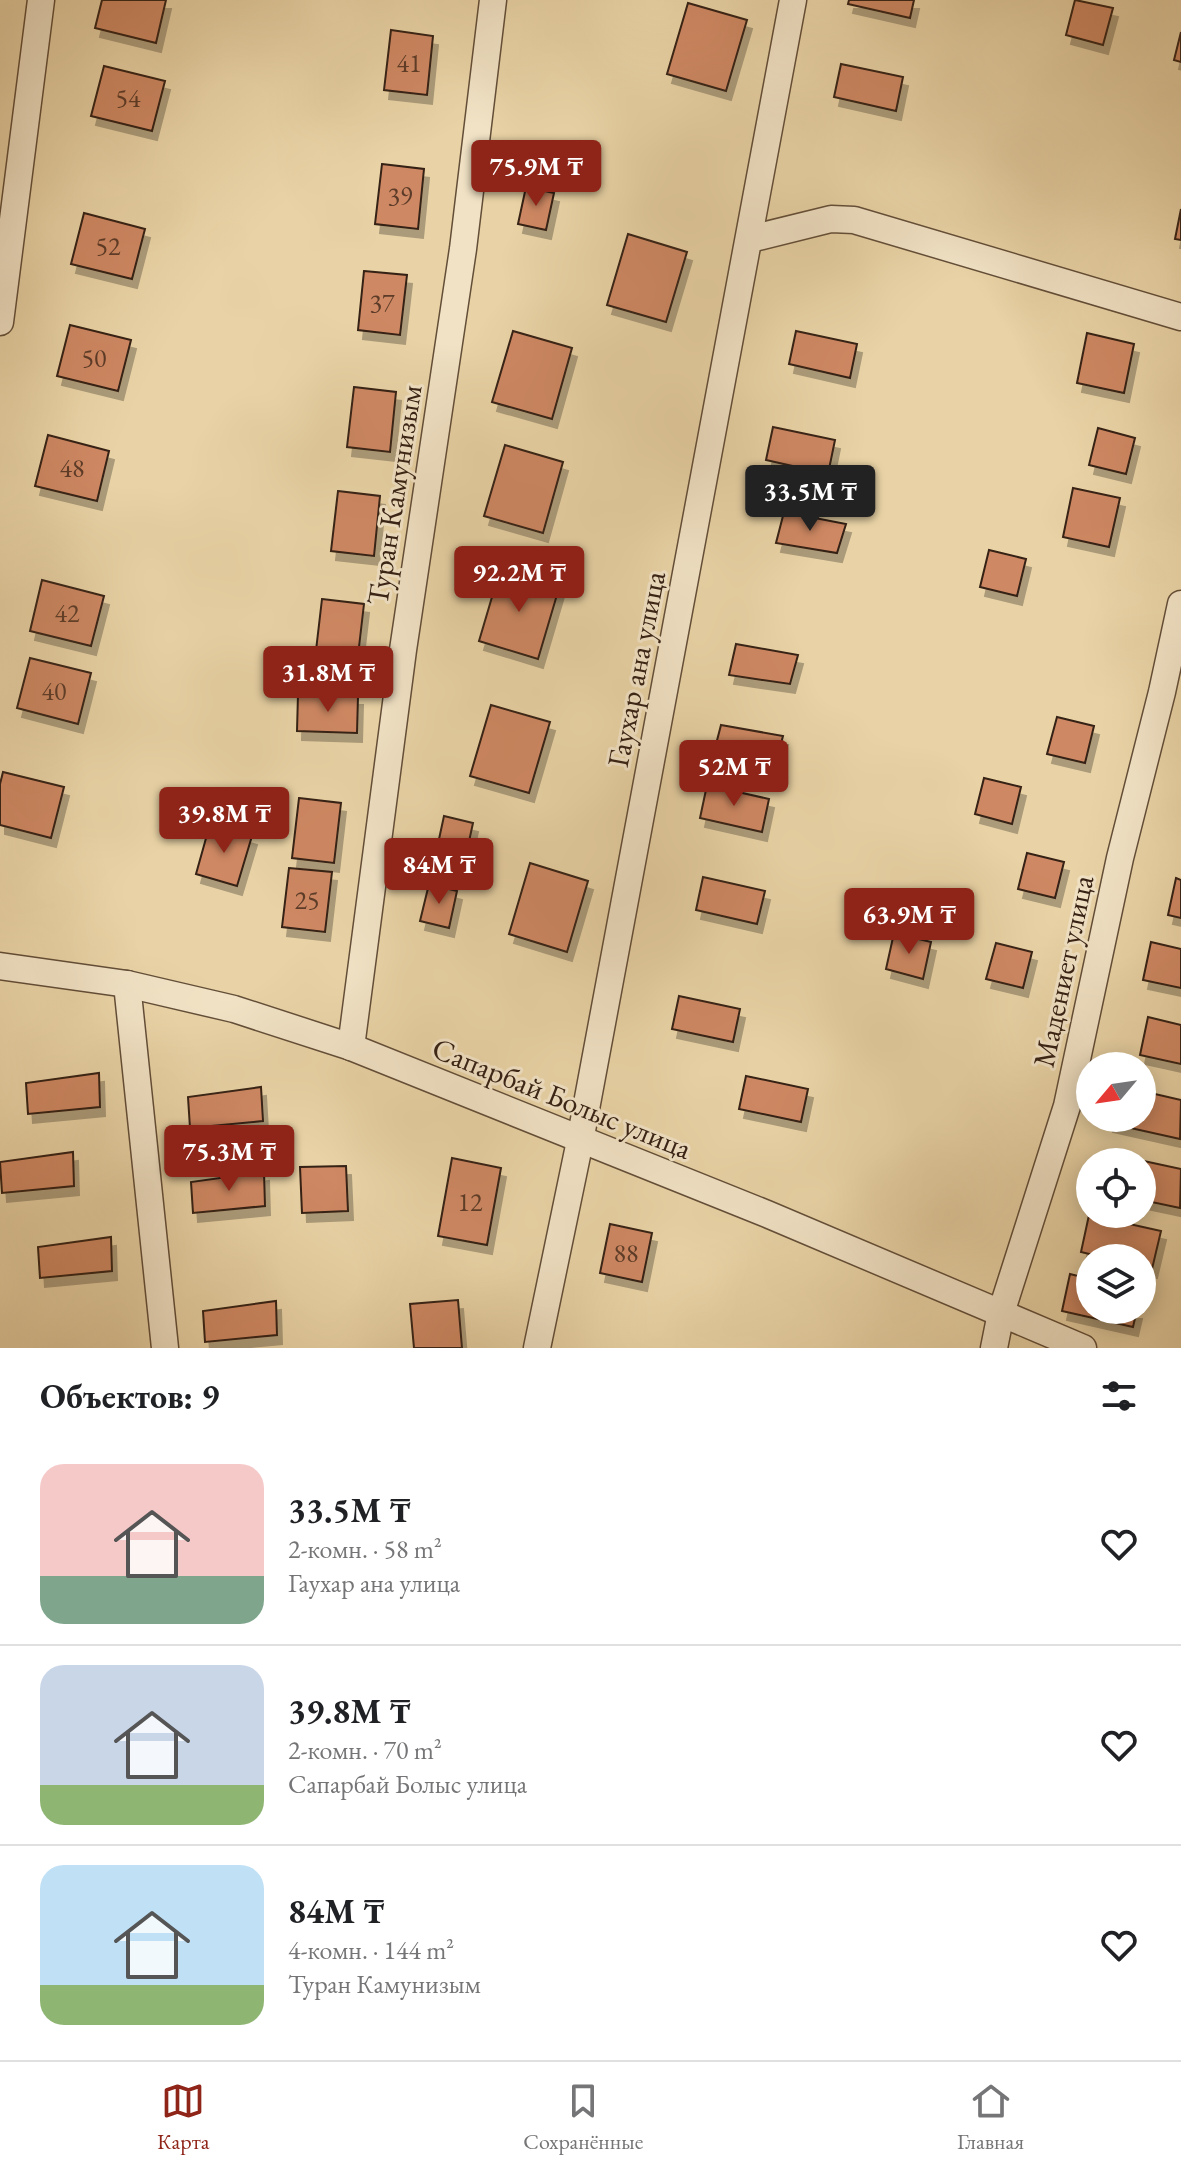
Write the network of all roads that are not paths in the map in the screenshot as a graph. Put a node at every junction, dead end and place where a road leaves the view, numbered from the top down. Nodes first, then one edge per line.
1 (41, 0) edge
2 (493, 0) edge
3 (793, 0) edge
4 (750, 239) junction
5 (1181, 317) edge
6 (0, 322) edge
7 (1181, 604) edge
8 (0, 966) edge
9 (127, 984) junction
10 (351, 1047) junction
11 (580, 1141) junction
12 (1001, 1313) junction
13 (165, 1348) edge
14 (537, 1348) edge
15 (994, 1348) edge
16 (1083, 1348) edge

1 - 6 street
2 - 10 street, Туран Камунизым
3 - 4 street, Гаухар ана улица
4 - 5 street
4 - 11 street, Гаухар ана улица
7 - 12 street, Мадениет улица
8 - 9 street, Сапарбай Болыс улица
9 - 10 street, Сапарбай Болыс улица
9 - 13 street
10 - 11 street, Сапарбай Болыс улица
11 - 12 street, Сапарбай Болыс улица
11 - 14 street, Гаухар ана улица
12 - 15 street, Мадениет улица
12 - 16 street, Сапарбай Болыс улица

